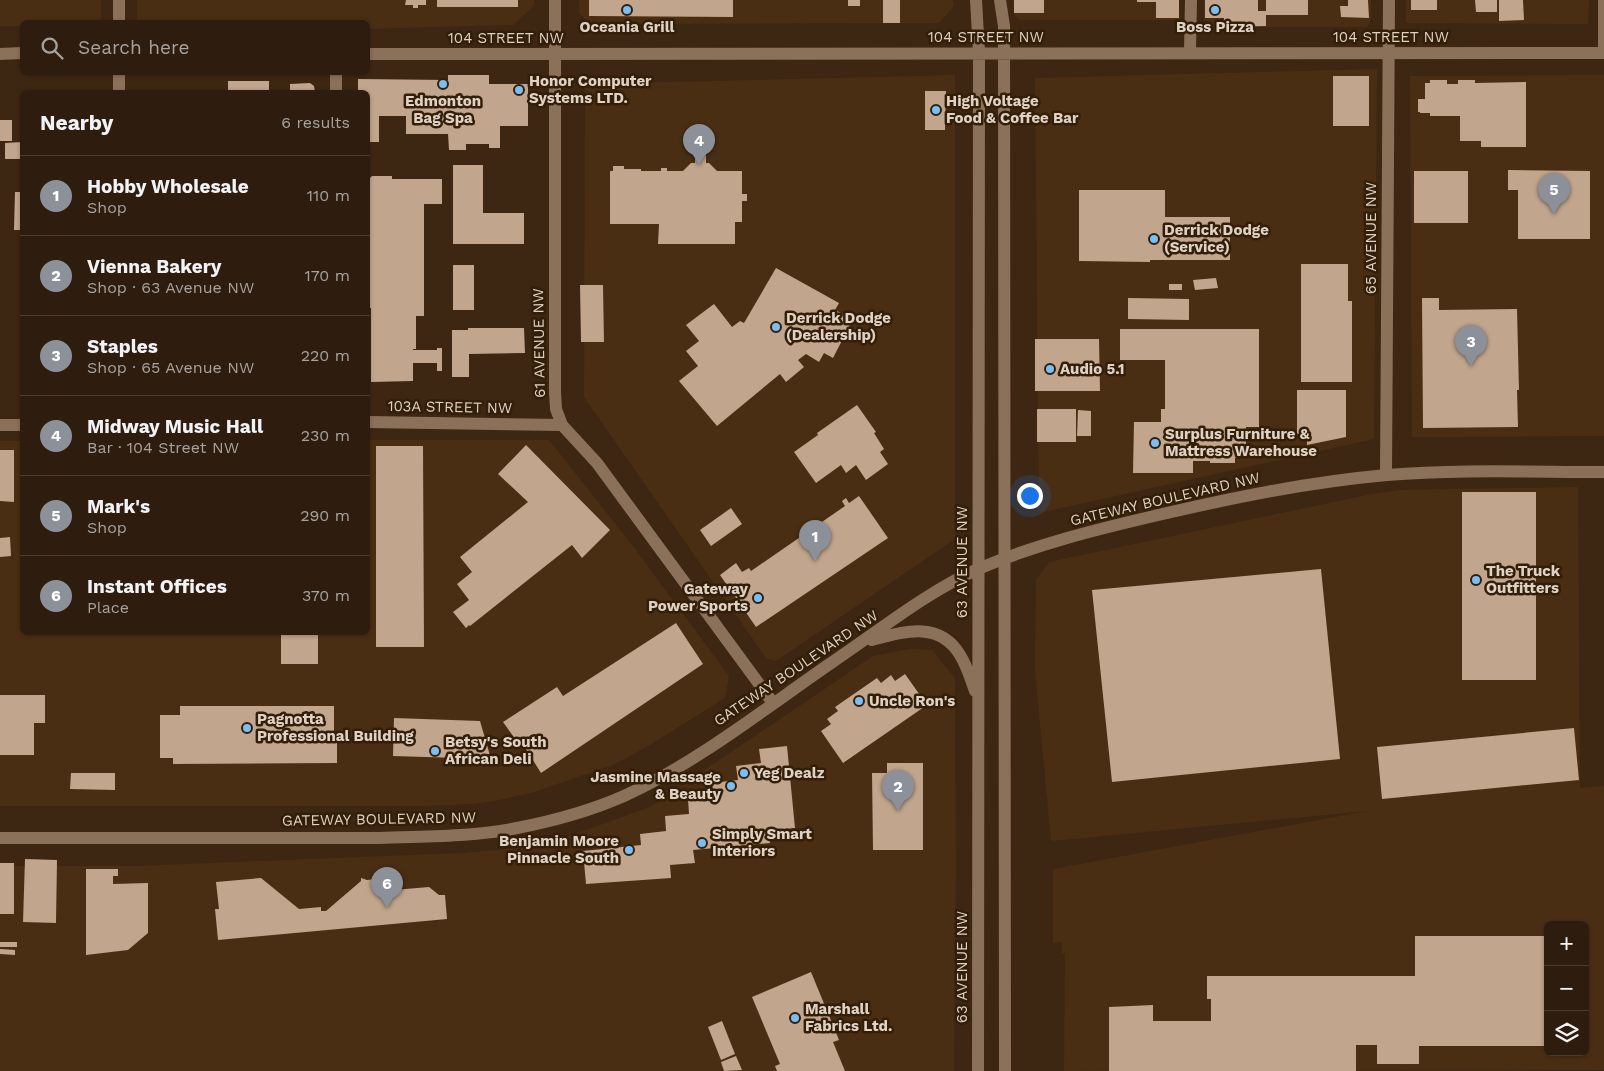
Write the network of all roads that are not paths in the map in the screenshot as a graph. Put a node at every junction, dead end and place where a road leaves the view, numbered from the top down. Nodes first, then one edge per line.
1 (119, 0) edge
2 (556, 0) edge
3 (976, 0) edge
4 (1000, 0) edge
5 (1191, 0) edge
6 (1389, 0) edge
7 (1604, 0) edge
8 (119, 20) edge
9 (1190, 52) junction
10 (979, 53) junction
11 (1604, 53) edge
12 (0, 54) edge
13 (20, 54) edge
14 (370, 54) edge
15 (555, 54) junction
16 (1004, 54) junction
17 (1388, 54) junction
18 (119, 75) edge
19 (336, 75) edge
20 (118, 90) edge
21 (336, 90) edge
22 (370, 422) edge
23 (0, 425) edge
24 (20, 425) edge
25 (562, 425) junction
26 (1604, 472) edge
27 (1386, 475) junction
28 (1004, 559) junction
29 (978, 569) junction
30 (862, 642) junction
31 (978, 698) junction
32 (773, 703) junction
33 (0, 838) edge
34 (978, 1071) edge
35 (1005, 1071) edge

1 - 8 main road
2 - 15 main road, 61 AVENUE NW
3 - 10 main road, 63 AVENUE NW
4 - 16 main road
5 - 9 main road
6 - 17 main road, 65 AVENUE NW
7 - 11 main road
9 - 16 main road, 104 STREET NW
9 - 17 main road, 104 STREET NW
10 - 15 main road, 104 STREET NW
10 - 16 main road, 104 STREET NW
10 - 29 main road, 63 AVENUE NW
11 - 17 main road, 104 STREET NW
12 - 13 main road
14 - 15 main road, 104 STREET NW
15 - 25 main road, 61 AVENUE NW
16 - 28 main road
17 - 27 main road, 65 AVENUE NW
18 - 20 main road
19 - 21 main road
22 - 25 main road, 103A STREET NW
23 - 24 main road
25 - 32 main road, 61 AVENUE NW
26 - 27 main road, GATEWAY BOULEVARD NW
27 - 28 main road, GATEWAY BOULEVARD NW
28 - 29 main road, GATEWAY BOULEVARD NW
28 - 35 main road
29 - 30 main road, GATEWAY BOULEVARD NW
29 - 31 main road, 63 AVENUE NW
30 - 31 main road
30 - 32 main road, GATEWAY BOULEVARD NW
31 - 34 main road, 63 AVENUE NW
32 - 33 main road, GATEWAY BOULEVARD NW

